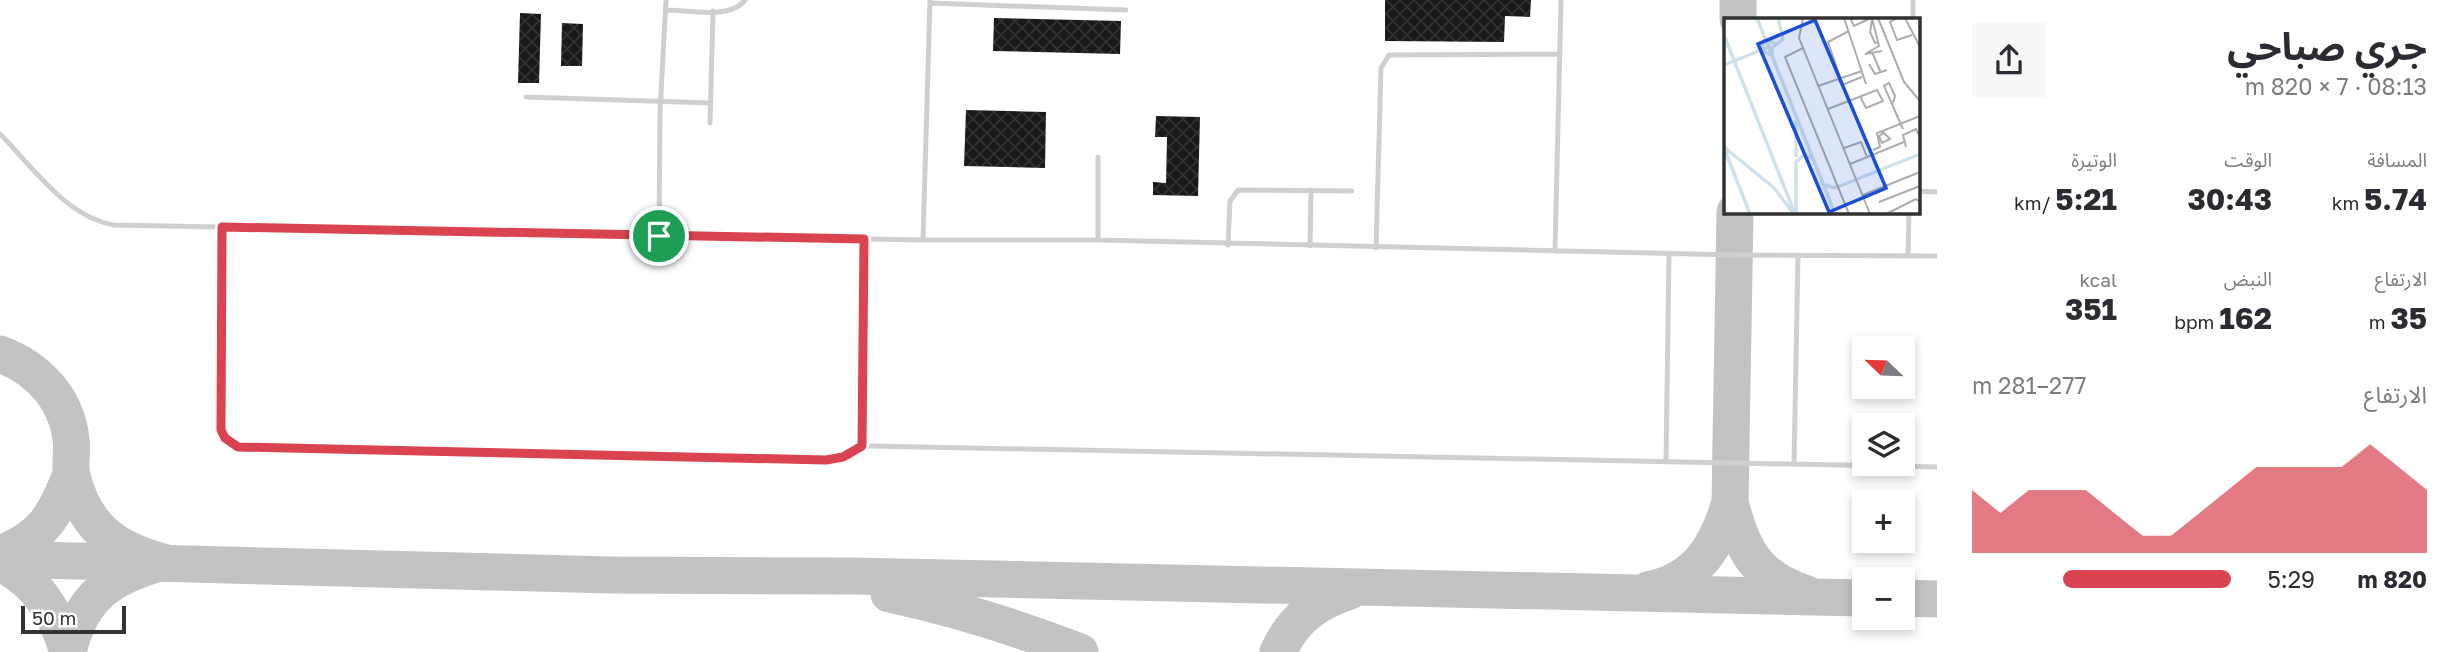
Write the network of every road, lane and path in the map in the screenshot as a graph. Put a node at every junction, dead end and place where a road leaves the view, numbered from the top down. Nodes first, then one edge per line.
1 (666, 0) edge
2 (745, 0) edge
3 (1560, 0) edge
4 (1913, 0) edge
5 (930, 1) edge
6 (666, 9) junction
7 (1126, 10) dead end
8 (713, 11) junction
9 (1913, 18) edge
10 (1560, 54) junction
11 (526, 97) dead end
12 (660, 102) junction
13 (711, 103) junction
14 (710, 123) dead end
15 (0, 134) edge
16 (1098, 157) dead end
17 (1311, 190) junction
18 (1352, 191) dead end
19 (1909, 214) edge
20 (222, 227) junction
21 (659, 236) junction
22 (864, 239) junction
23 (923, 240) junction
24 (1098, 240) junction
25 (1228, 245) junction
26 (1310, 246) junction
27 (1376, 247) junction
28 (1555, 251) junction
29 (1669, 254) junction
30 (1798, 256) junction
31 (1908, 256) junction
32 (1937, 256) edge
33 (862, 446) junction
34 (1665, 462) junction
35 (1794, 464) junction
36 (1937, 467) edge

1 - 6 lane
2 - 8 lane
3 - 10 lane
4 - 9 lane
5 - 7 lane
5 - 23 lane
6 - 8 lane
6 - 12 lane
8 - 13 lane
10 - 27 lane
10 - 28 lane
11 - 12 lane
12 - 13 lane
12 - 21 lane
13 - 14 lane
15 - 20 lane
16 - 24 lane
17 - 18 lane
17 - 25 lane
17 - 26 lane
19 - 31 lane
20 - 21 lane
20 - 33 lane
21 - 22 lane
22 - 23 lane
22 - 33 lane
23 - 24 lane
24 - 25 lane
25 - 26 lane
26 - 27 lane
27 - 28 lane
28 - 29 lane
29 - 30 lane
29 - 34 lane
30 - 31 lane
30 - 35 lane
31 - 32 lane
33 - 34 lane
34 - 35 lane
35 - 36 lane

